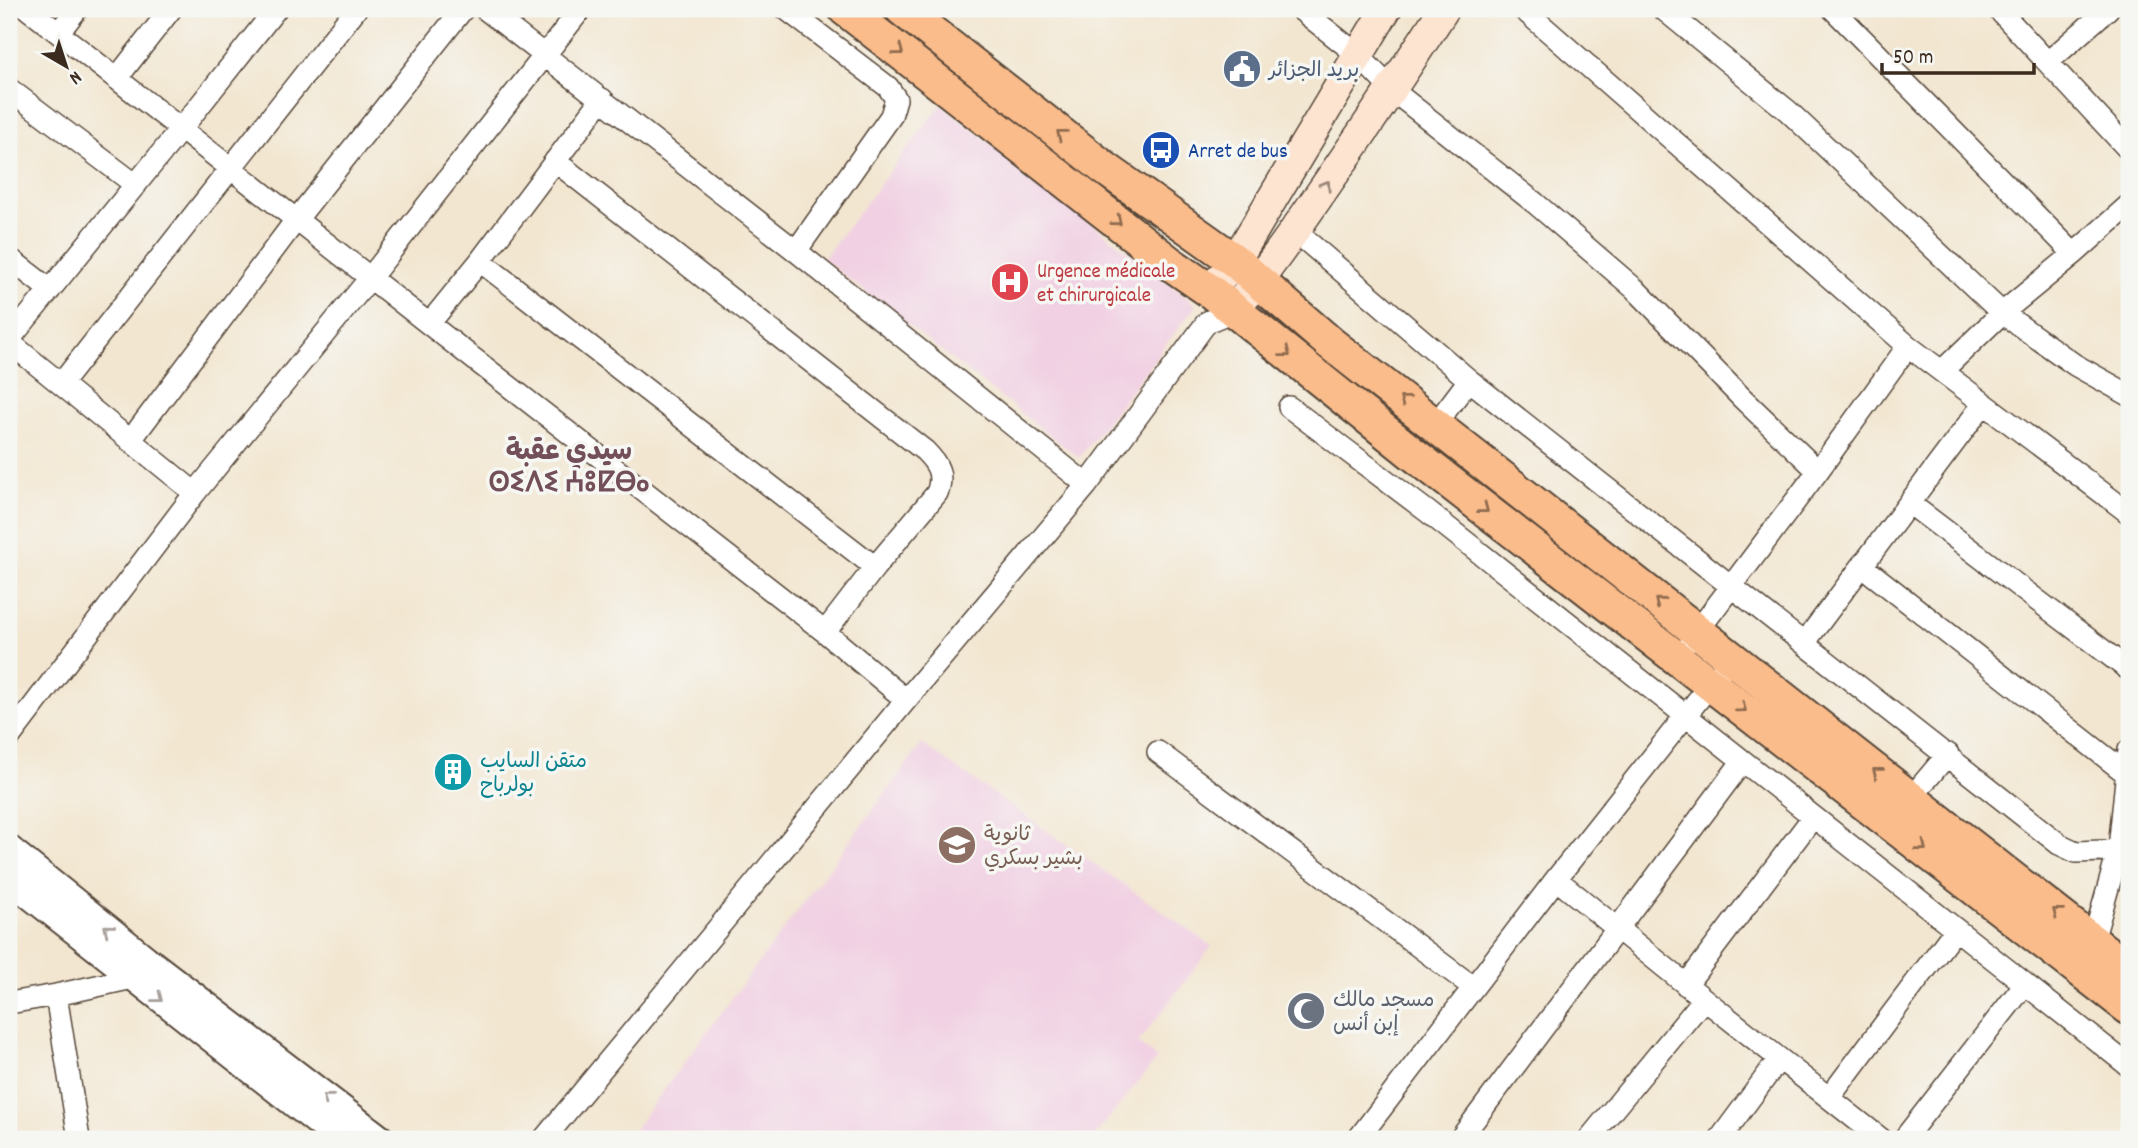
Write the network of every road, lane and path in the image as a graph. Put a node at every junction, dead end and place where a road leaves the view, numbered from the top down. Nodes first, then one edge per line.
1 (28, 9) edge
2 (77, 9) edge
3 (170, 9) edge
4 (276, 9) edge
5 (356, 9) edge
6 (463, 9) edge
7 (485, 9) edge
8 (580, 9) edge
9 (786, 9) edge
10 (845, 9) edge
11 (902, 9) edge
12 (1300, 9) edge
13 (1386, 9) edge
14 (1444, 9) edge
15 (1523, 9) edge
16 (1663, 9) edge
17 (1833, 9) edge
18 (1998, 9) edge
19 (2108, 9) edge
20 (59, 32) junction
21 (544, 54) junction
22 (1358, 55) junction
23 (2048, 62) junction
24 (117, 78) junction
25 (9, 89) edge
26 (1392, 90) junction
27 (602, 99) junction
28 (181, 129) junction
29 (2129, 150) edge
30 (555, 161) junction
31 (1103, 167) junction
32 (230, 168) junction
33 (136, 185) junction
34 (1083, 194) junction
35 (2129, 205) edge
36 (296, 220) junction
37 (1295, 231) junction
38 (796, 251) junction
39 (2074, 254) junction
40 (9, 258) edge
41 (480, 261) junction
42 (1247, 271) junction
43 (370, 278) junction
44 (50, 290) junction
45 (1217, 308) junction
46 (2002, 313) junction
47 (429, 324) junction
48 (9, 341) edge
49 (1908, 346) junction
50 (1942, 371) junction
51 (1469, 380) junction
52 (61, 384) junction
53 (2129, 395) edge
54 (1984, 403) junction
55 (1289, 407) dead end
56 (1436, 425) junction
57 (130, 441) junction
58 (1818, 471) junction
59 (1451, 483) junction
60 (1087, 485) junction
61 (195, 493) junction
62 (1909, 503) junction
63 (1428, 512) junction
64 (2129, 513) edge
65 (1862, 566) junction
66 (875, 567) junction
67 (1732, 585) junction
68 (825, 632) junction
69 (1697, 632) junction
70 (1805, 642) junction
71 (1732, 657) junction
72 (1677, 659) junction
73 (2129, 670) edge
74 (1712, 685) junction
75 (906, 700) junction
76 (1685, 716) junction
77 (9, 738) edge
78 (2129, 750) edge
79 (1158, 752) dead end
80 (1948, 754) junction
81 (1742, 762) junction
82 (2127, 774) junction
83 (1911, 798) junction
84 (1813, 817) junction
85 (9, 849) edge
86 (2124, 849) edge
87 (9, 879) edge
88 (1556, 879) junction
89 (1616, 929) junction
90 (1955, 930) junction
91 (2093, 941) junction
92 (140, 968) junction
93 (2129, 970) edge
94 (2025, 984) junction
95 (1686, 985) junction
96 (1473, 987) junction
97 (56, 996) junction
98 (1704, 999) junction
99 (9, 1003) edge
100 (2129, 1008) edge
101 (1779, 1059) junction
102 (2129, 1066) edge
103 (1829, 1098) junction
104 (79, 1139) edge
105 (339, 1139) edge
106 (381, 1139) edge
107 (544, 1139) edge
108 (1358, 1139) edge
109 (1460, 1139) edge
110 (1589, 1139) edge
111 (1720, 1139) edge
112 (1881, 1139) edge
113 (1904, 1139) edge

1 - 20 street
2 - 20 street
3 - 24 street
4 - 28 street
5 - 32 street
6 - 36 street
7 - 21 street
8 - 21 street
9 - 38 street
10 -> 34 main road
31 -> 11 main road
12 - 22 street
13 - 22 main road
14 - 26 main road
15 - 49 street
16 - 46 street
17 - 39 street
18 - 23 street
19 - 23 street
20 - 24 street
21 - 27 street
21 - 43 street
22 - 26 street
22 - 42 main road
23 - 29 street
24 - 28 street
25 - 33 street
37 -> 26 main road
26 - 58 street
27 - 30 street
27 - 38 street
28 - 32 street
28 - 33 street
30 - 41 street
30 - 66 street
31 - 34 main road
31 - 42 main road
32 - 36 street
32 - 52 street
33 - 44 street
34 -> 45 main road
35 - 39 street
36 - 43 street
36 - 57 street
37 - 42 main road
37 - 51 street
38 - 60 street
39 - 46 street
40 - 44 street
41 - 47 street
41 - 66 street
42 - 45 main road
56 -> 42 main road
43 - 47 street
43 - 61 street
44 - 48 street
45 -> 59 main road
45 - 60 street
46 - 50 street
46 - 53 street
47 - 68 street
48 - 52 street
49 - 50 street
49 - 58 street
50 - 54 street
51 - 56 street
51 - 67 street
52 - 57 street
54 - 62 street
54 - 64 street
55 - 63 street
69 -> 56 main road
57 - 61 street
58 - 67 street
59 - 63 street
59 -> 72 main road
60 - 75 street
61 - 77 street
62 - 65 street
62 - 73 street
63 - 76 street
65 - 70 street
65 - 82 street
66 - 68 street
67 - 69 street
67 - 70 street
68 - 75 street
69 - 71 main road
69 - 72 street
70 - 80 street
71 - 74 street
83 -> 71 main road
72 - 74 main road
74 - 76 street
74 -> 100 main road
75 - 107 street
76 - 81 street
76 - 88 street
78 - 82 street
79 - 96 street
80 - 83 street
80 - 86 street
81 - 84 street
81 - 89 street
82 - 86 street
91 -> 83 main road
84 - 90 street
84 - 95 street
92 -> 85 street
86 - 91 street
87 - 92 street
88 - 89 street
88 - 96 street
89 - 95 street
89 - 109 street
90 - 94 street
90 - 103 street
91 - 93 main road
92 - 97 street
92 -> 105 street
106 -> 92 street
94 - 102 street
94 - 113 street
95 - 98 street
96 - 108 street
97 - 99 street
97 - 104 street
98 - 101 street
98 - 110 street
101 - 103 street
101 - 111 street
103 - 112 street

